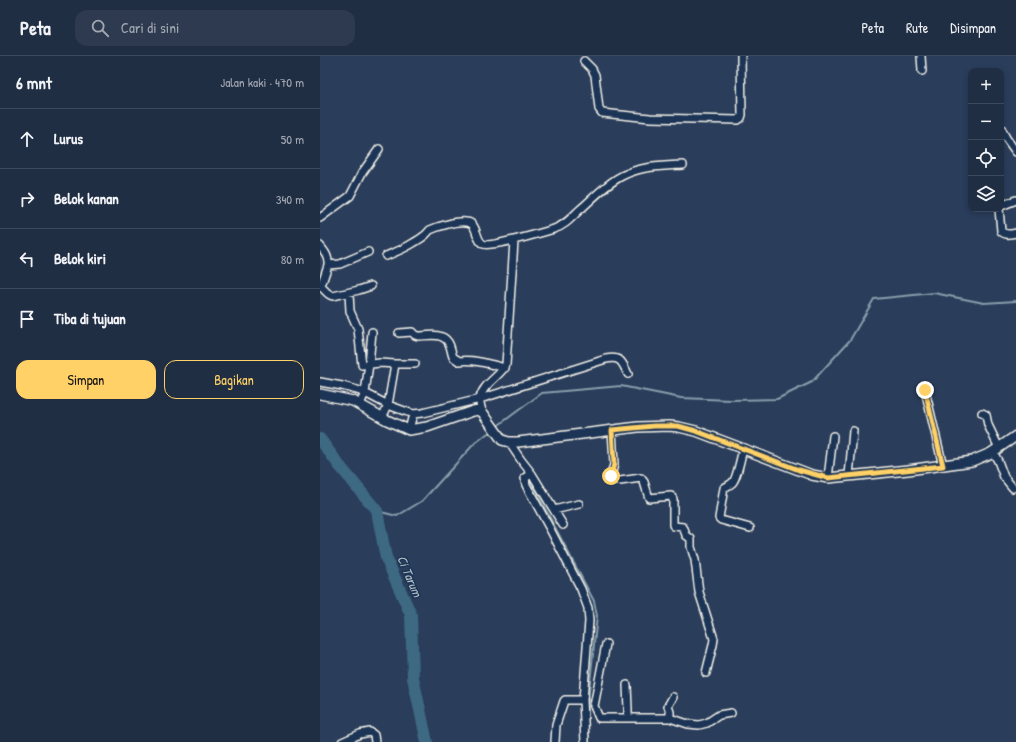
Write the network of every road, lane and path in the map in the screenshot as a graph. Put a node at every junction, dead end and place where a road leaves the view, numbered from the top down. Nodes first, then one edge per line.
1 (741, 56) edge
2 (921, 56) edge
3 (584, 61) dead end
4 (922, 71) dead end
5 (1004, 134) edge
6 (379, 148) dead end
7 (1016, 152) edge
8 (683, 165) dead end
9 (1016, 200) edge
10 (1004, 205) edge
11 (999, 212) edge
12 (320, 218) edge
13 (1016, 233) edge
14 (514, 241) junction
15 (320, 246) edge
16 (368, 252) dead end
17 (386, 256) dead end
18 (328, 265) junction
19 (320, 286) edge
20 (371, 286) dead end
21 (349, 293) junction
22 (372, 332) dead end
23 (400, 333) dead end
24 (369, 364) junction
25 (395, 364) junction
26 (415, 364) dead end
27 (505, 368) junction
28 (628, 374) dead end
29 (320, 382) edge
30 (330, 390) junction
31 (925, 390) dead end
32 (320, 394) edge
33 (365, 394) junction
34 (480, 400) junction
35 (360, 404) junction
36 (387, 406) junction
37 (483, 412) junction
38 (982, 413) dead end
39 (412, 416) junction
40 (383, 417) junction
41 (409, 428) junction
42 (612, 430) junction
43 (853, 431) dead end
44 (833, 436) dead end
45 (1016, 436) edge
46 (506, 441) junction
47 (743, 449) junction
48 (996, 450) junction
49 (943, 466) junction
50 (529, 476) junction
51 (849, 476) junction
52 (828, 478) junction
53 (1013, 488) dead end
54 (579, 504) dead end
55 (554, 510) junction
56 (564, 525) dead end
57 (750, 528) dead end
58 (606, 644) dead end
59 (706, 673) dead end
60 (627, 685) dead end
61 (673, 697) dead end
62 (588, 705) junction
63 (731, 713) dead end
64 (628, 718) junction
65 (670, 718) junction
66 (342, 742) edge
67 (375, 742) edge
68 (555, 742) edge
69 (585, 742) edge

1 - 3 street
2 - 4 street
5 - 7 street
6 - 12 street
8 - 14 street
9 - 10 street
11 - 13 street
14 - 17 street
14 - 27 street
15 - 18 street
16 - 18 street
18 - 19 street
19 - 21 street
20 - 21 street
21 - 24 street
22 - 24 street
23 - 27 street
24 - 25 street
24 - 33 street
25 - 26 street
25 - 36 street
27 - 34 street
28 - 34 street
29 - 30 street
30 - 32 main road
30 - 33 street
30 - 35 main road
31 - 49 street
33 - 35 street
33 - 36 street
34 - 37 street
34 - 39 street
35 - 40 main road
36 - 39 street
36 - 40 street
37 - 41 main road
37 - 46 main road
38 - 48 street
39 - 41 street
40 - 41 main road
42 - 46 main road
42 - 47 main road
42 - 59 street
43 - 51 street
44 - 52 street
45 - 48 main road
46 - 50 street
47 - 52 main road
47 - 57 street
48 - 49 main road
48 - 53 street
49 - 51 main road
50 - 55 street
50 - 62 street
51 - 52 main road
54 - 55 street
55 - 56 street
58 - 62 street
60 - 64 street
61 - 65 street
62 - 64 street
62 - 68 street
62 - 69 street
63 - 65 street
64 - 65 street
66 - 67 street

